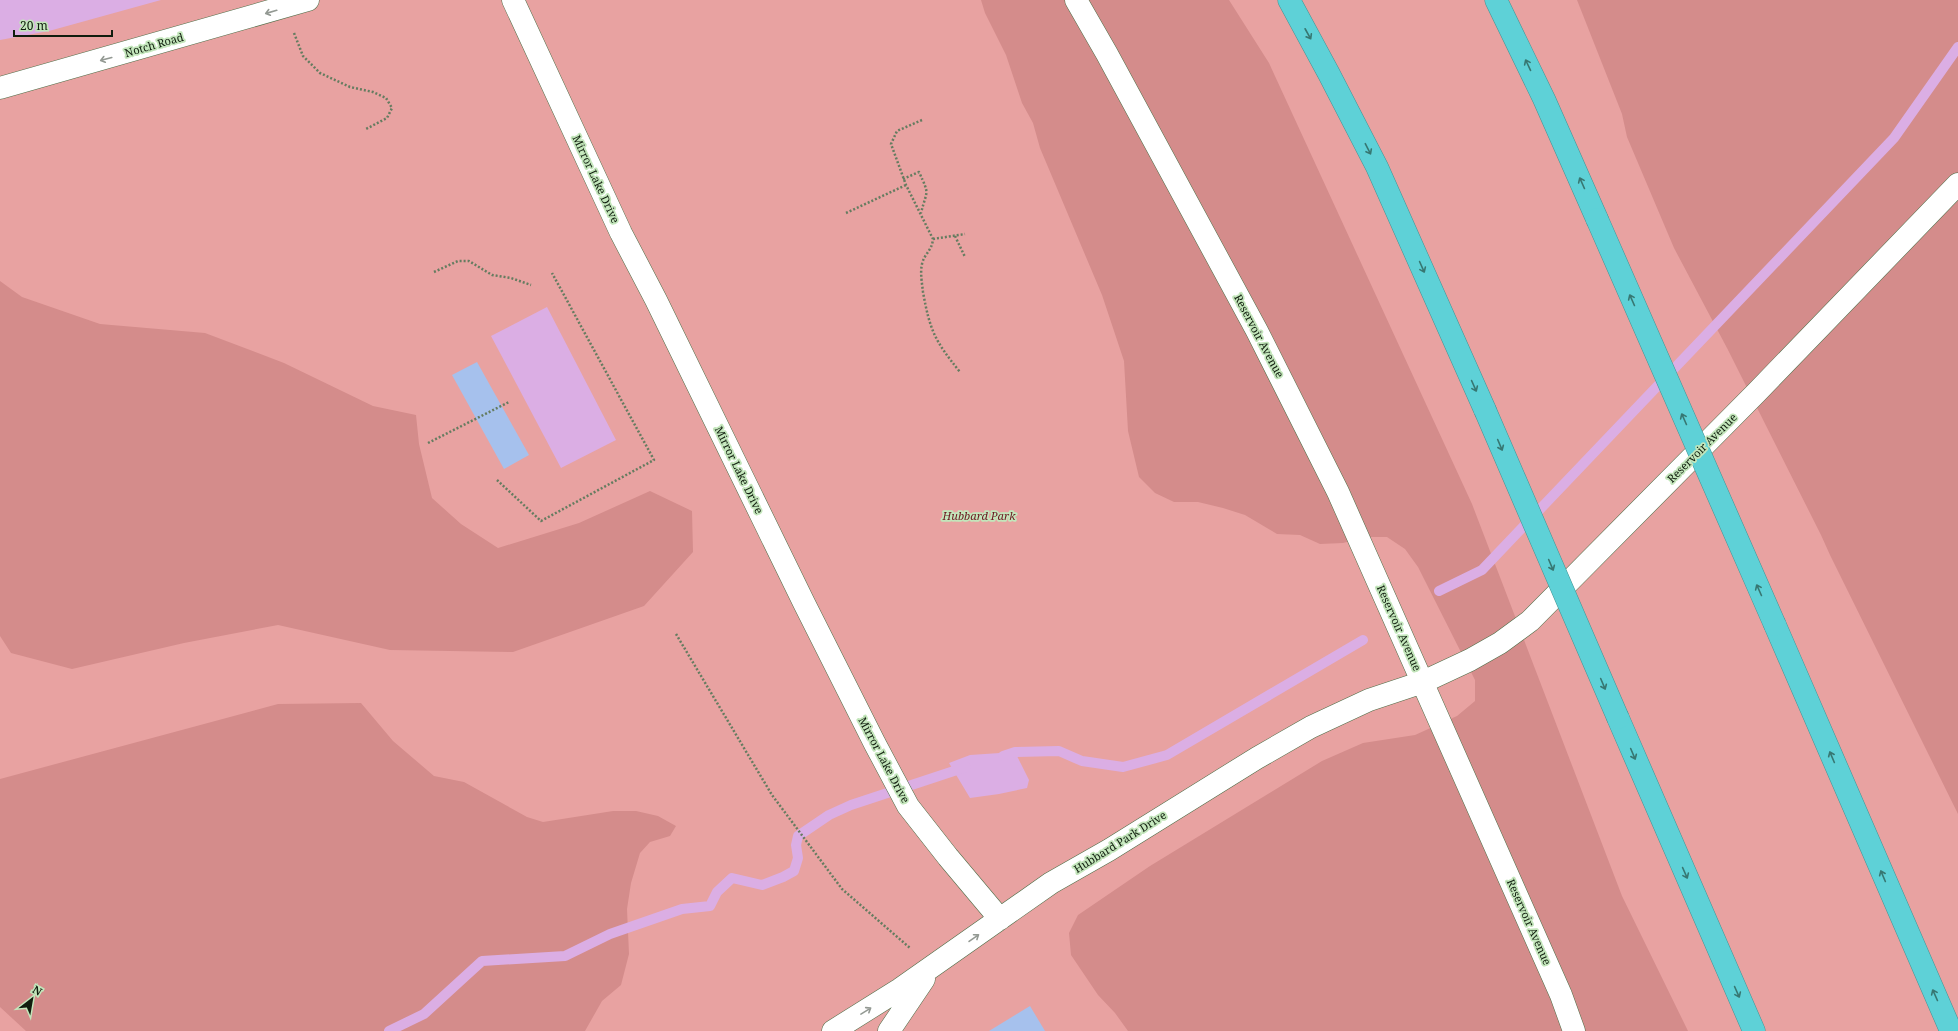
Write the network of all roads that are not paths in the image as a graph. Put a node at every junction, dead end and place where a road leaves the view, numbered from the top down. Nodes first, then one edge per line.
1 (308, 0) edge
2 (512, 0) edge
3 (1076, 0) edge
4 (1289, 0) edge
5 (1496, 0) edge
6 (0, 88) edge
7 (1958, 184) edge
8 (1423, 682) junction
9 (1000, 919) junction
10 (931, 967) junction
11 (833, 1031) edge
12 (889, 1031) edge
13 (1574, 1031) edge
14 (1754, 1031) edge
15 (1951, 1031) edge

1 -> 6 street, Notch Road
2 - 9 street, Mirror Lake Drive
3 - 8 street, Reservoir Avenue
4 -> 14 highway, bridge
15 -> 5 highway, bridge
7 - 8 street, Reservoir Avenue
8 - 9 street, Hubbard Park Drive
8 - 13 street, Reservoir Avenue
10 -> 9 street, Hubbard Park Drive
11 -> 10 street, Hubbard Park Drive
10 - 12 street

